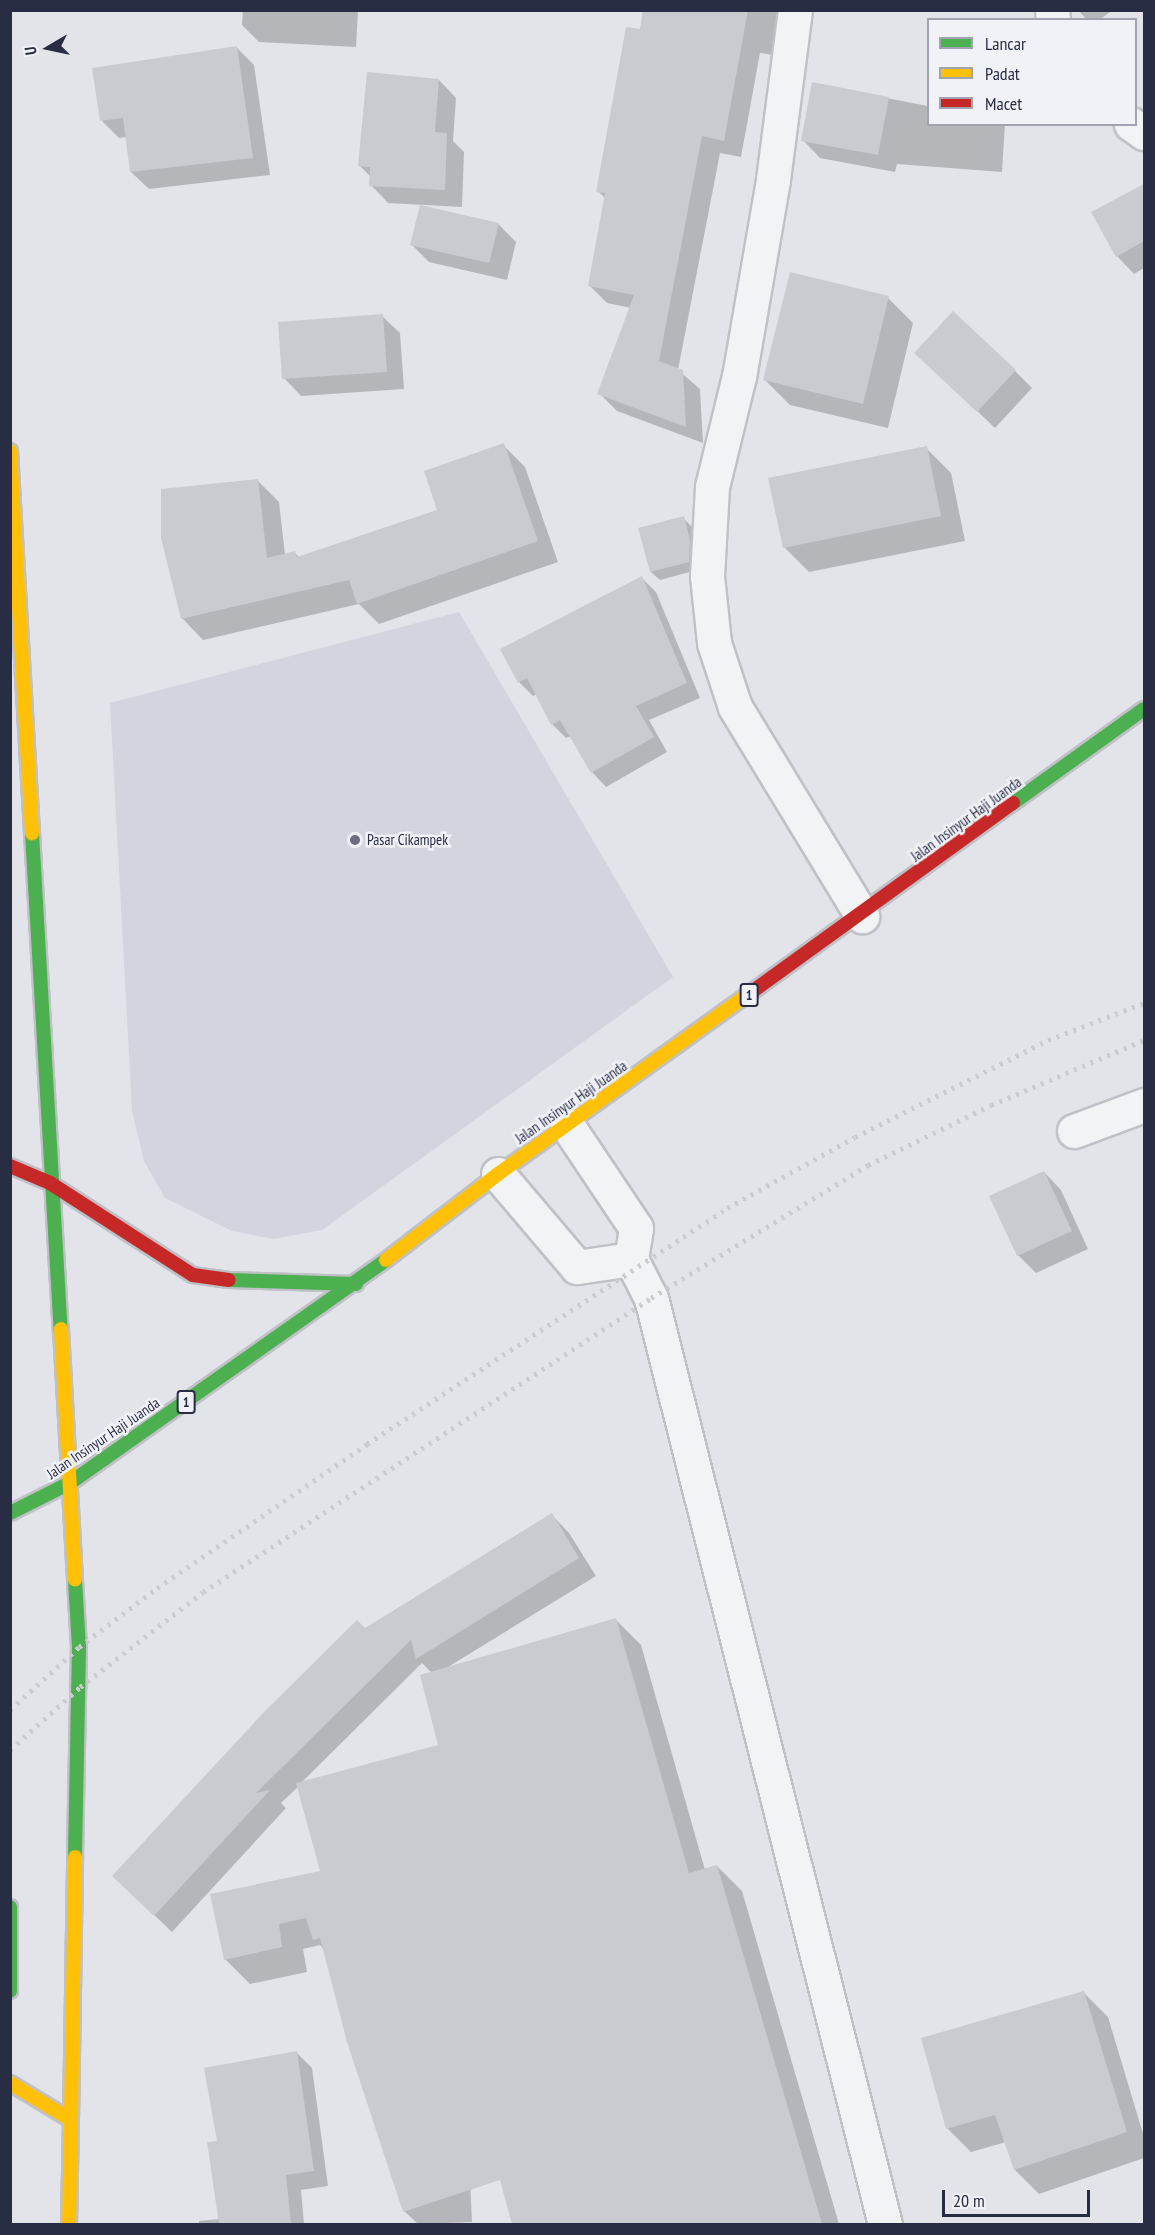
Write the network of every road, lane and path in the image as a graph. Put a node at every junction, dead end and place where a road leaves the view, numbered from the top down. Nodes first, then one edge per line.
1 (795, 10) edge
2 (10, 451) edge
3 (1144, 709) edge
4 (862, 916) junction
5 (1144, 1105) edge
6 (567, 1125) junction
7 (1074, 1131) dead end
8 (10, 1166) edge
9 (498, 1174) junction
10 (50, 1184) junction
11 (631, 1259) junction
12 (356, 1284) junction
13 (70, 1483) junction
14 (10, 1513) edge
15 (10, 1907) edge
16 (10, 1992) edge
17 (10, 2084) edge
18 (71, 2120) junction
19 (69, 2224) edge
20 (885, 2224) edge

1 - 4 street
2 - 10 highway
3 - 4 highway, Jalan Insinyur Haji Juanda / 1
4 - 6 highway, Jalan Insinyur Haji Juanda / 1
5 - 7 street
6 - 9 highway, Jalan Insinyur Haji Juanda / 1
6 - 11 street
8 - 10 highway
9 - 11 street
9 - 12 highway, Jalan Insinyur Haji Juanda / 1
10 - 12 highway
10 - 13 highway
11 - 20 street
12 - 13 highway, Jalan Insinyur Haji Juanda / 1
13 - 14 highway, Jalan Insinyur Haji Juanda / 1
13 - 18 highway
15 - 16 highway
17 - 18 highway
18 - 19 highway

